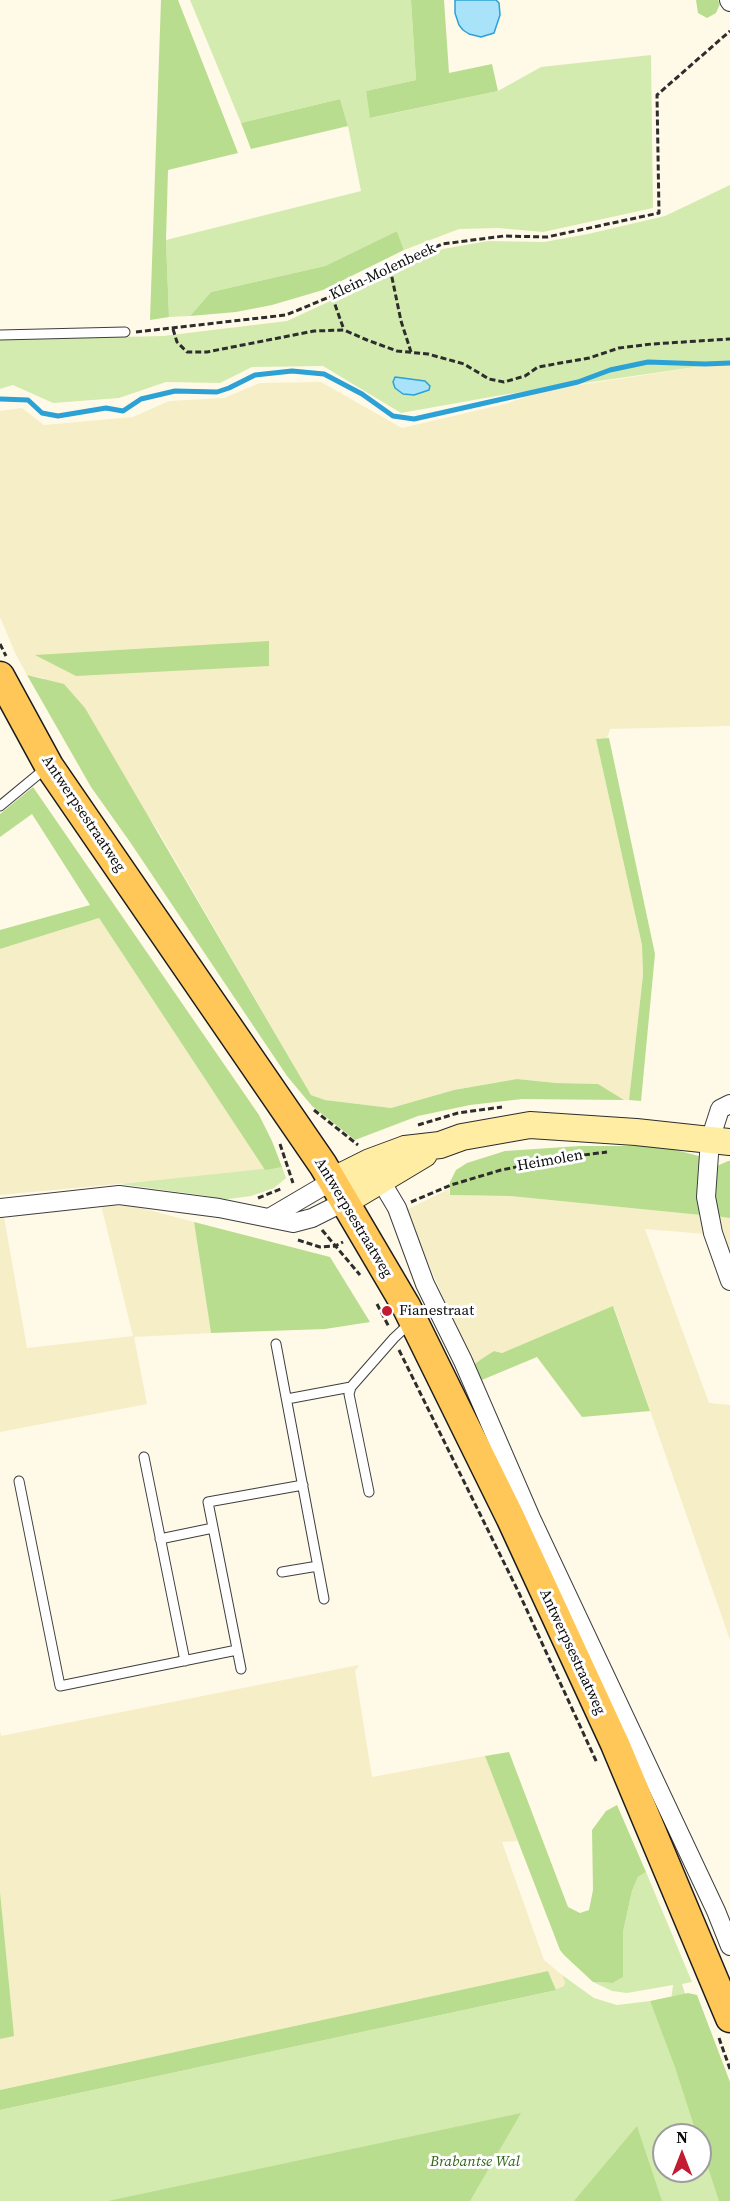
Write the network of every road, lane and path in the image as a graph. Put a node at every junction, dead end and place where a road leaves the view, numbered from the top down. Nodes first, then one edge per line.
1 (730, 31) edge
2 (390, 268) junction
3 (332, 296) junction
4 (173, 328) junction
5 (344, 330) junction
6 (125, 332) joint
7 (0, 334) edge
8 (730, 339) edge
9 (411, 352) junction
10 (0, 676) edge
11 (49, 766) junction
12 (0, 806) edge
13 (730, 1104) edge
14 (720, 1141) edge
15 (612, 1152) dead end
16 (375, 1171) junction
17 (338, 1192) junction
18 (0, 1208) edge
19 (397, 1208) junction
20 (335, 1246) dead end
21 (366, 1281) dead end
22 (730, 1281) edge
23 (375, 1300) dead end
24 (403, 1329) junction
25 (276, 1344) dead end
26 (351, 1388) junction
27 (287, 1399) junction
28 (144, 1457) dead end
29 (19, 1481) dead end
30 (303, 1485) junction
31 (369, 1492) dead end
32 (213, 1528) junction
33 (160, 1539) junction
34 (318, 1566) junction
35 (282, 1572) dead end
36 (324, 1599) dead end
37 (237, 1650) junction
38 (185, 1661) junction
39 (241, 1669) dead end
40 (598, 1766) dead end
41 (730, 1946) edge
42 (726, 2012) edge
43 (730, 2069) edge

1 - 2 path, Klein-Molenbeek
2 - 3 path, Klein-Molenbeek
2 - 9 path
3 - 4 path, Klein-Molenbeek
3 - 5 path
4 - 5 path
4 - 6 path, Klein-Molenbeek
5 - 9 path
6 - 7 lane
8 - 9 path
10 - 11 main road, Antwerpsestraatweg
11 - 12 lane
11 - 17 main road, Antwerpsestraatweg
13 - 14 street
14 - 16 street, Heimolen
14 - 22 street
15 - 19 path, Heimolen
16 - 17 street, Heimolen
16 - 19 street, Antwerpsestraatweg
17 - 18 street
17 - 24 main road, Antwerpsestraatweg
19 - 41 street, Antwerpsestraatweg
20 - 21 path, Antwerpsestraatweg
23 - 24 path, Antwerpsestraatweg
24 - 26 lane
24 - 40 path, Antwerpsestraatweg
24 - 42 main road, Antwerpsestraatweg
25 - 27 lane
26 - 27 lane
26 - 31 lane
27 - 30 lane
28 - 33 lane
29 - 38 lane
30 - 32 lane
30 - 34 lane
32 - 33 lane
32 - 37 lane
33 - 38 lane
34 - 35 lane
34 - 36 lane
37 - 38 lane
37 - 39 lane
42 - 43 path

